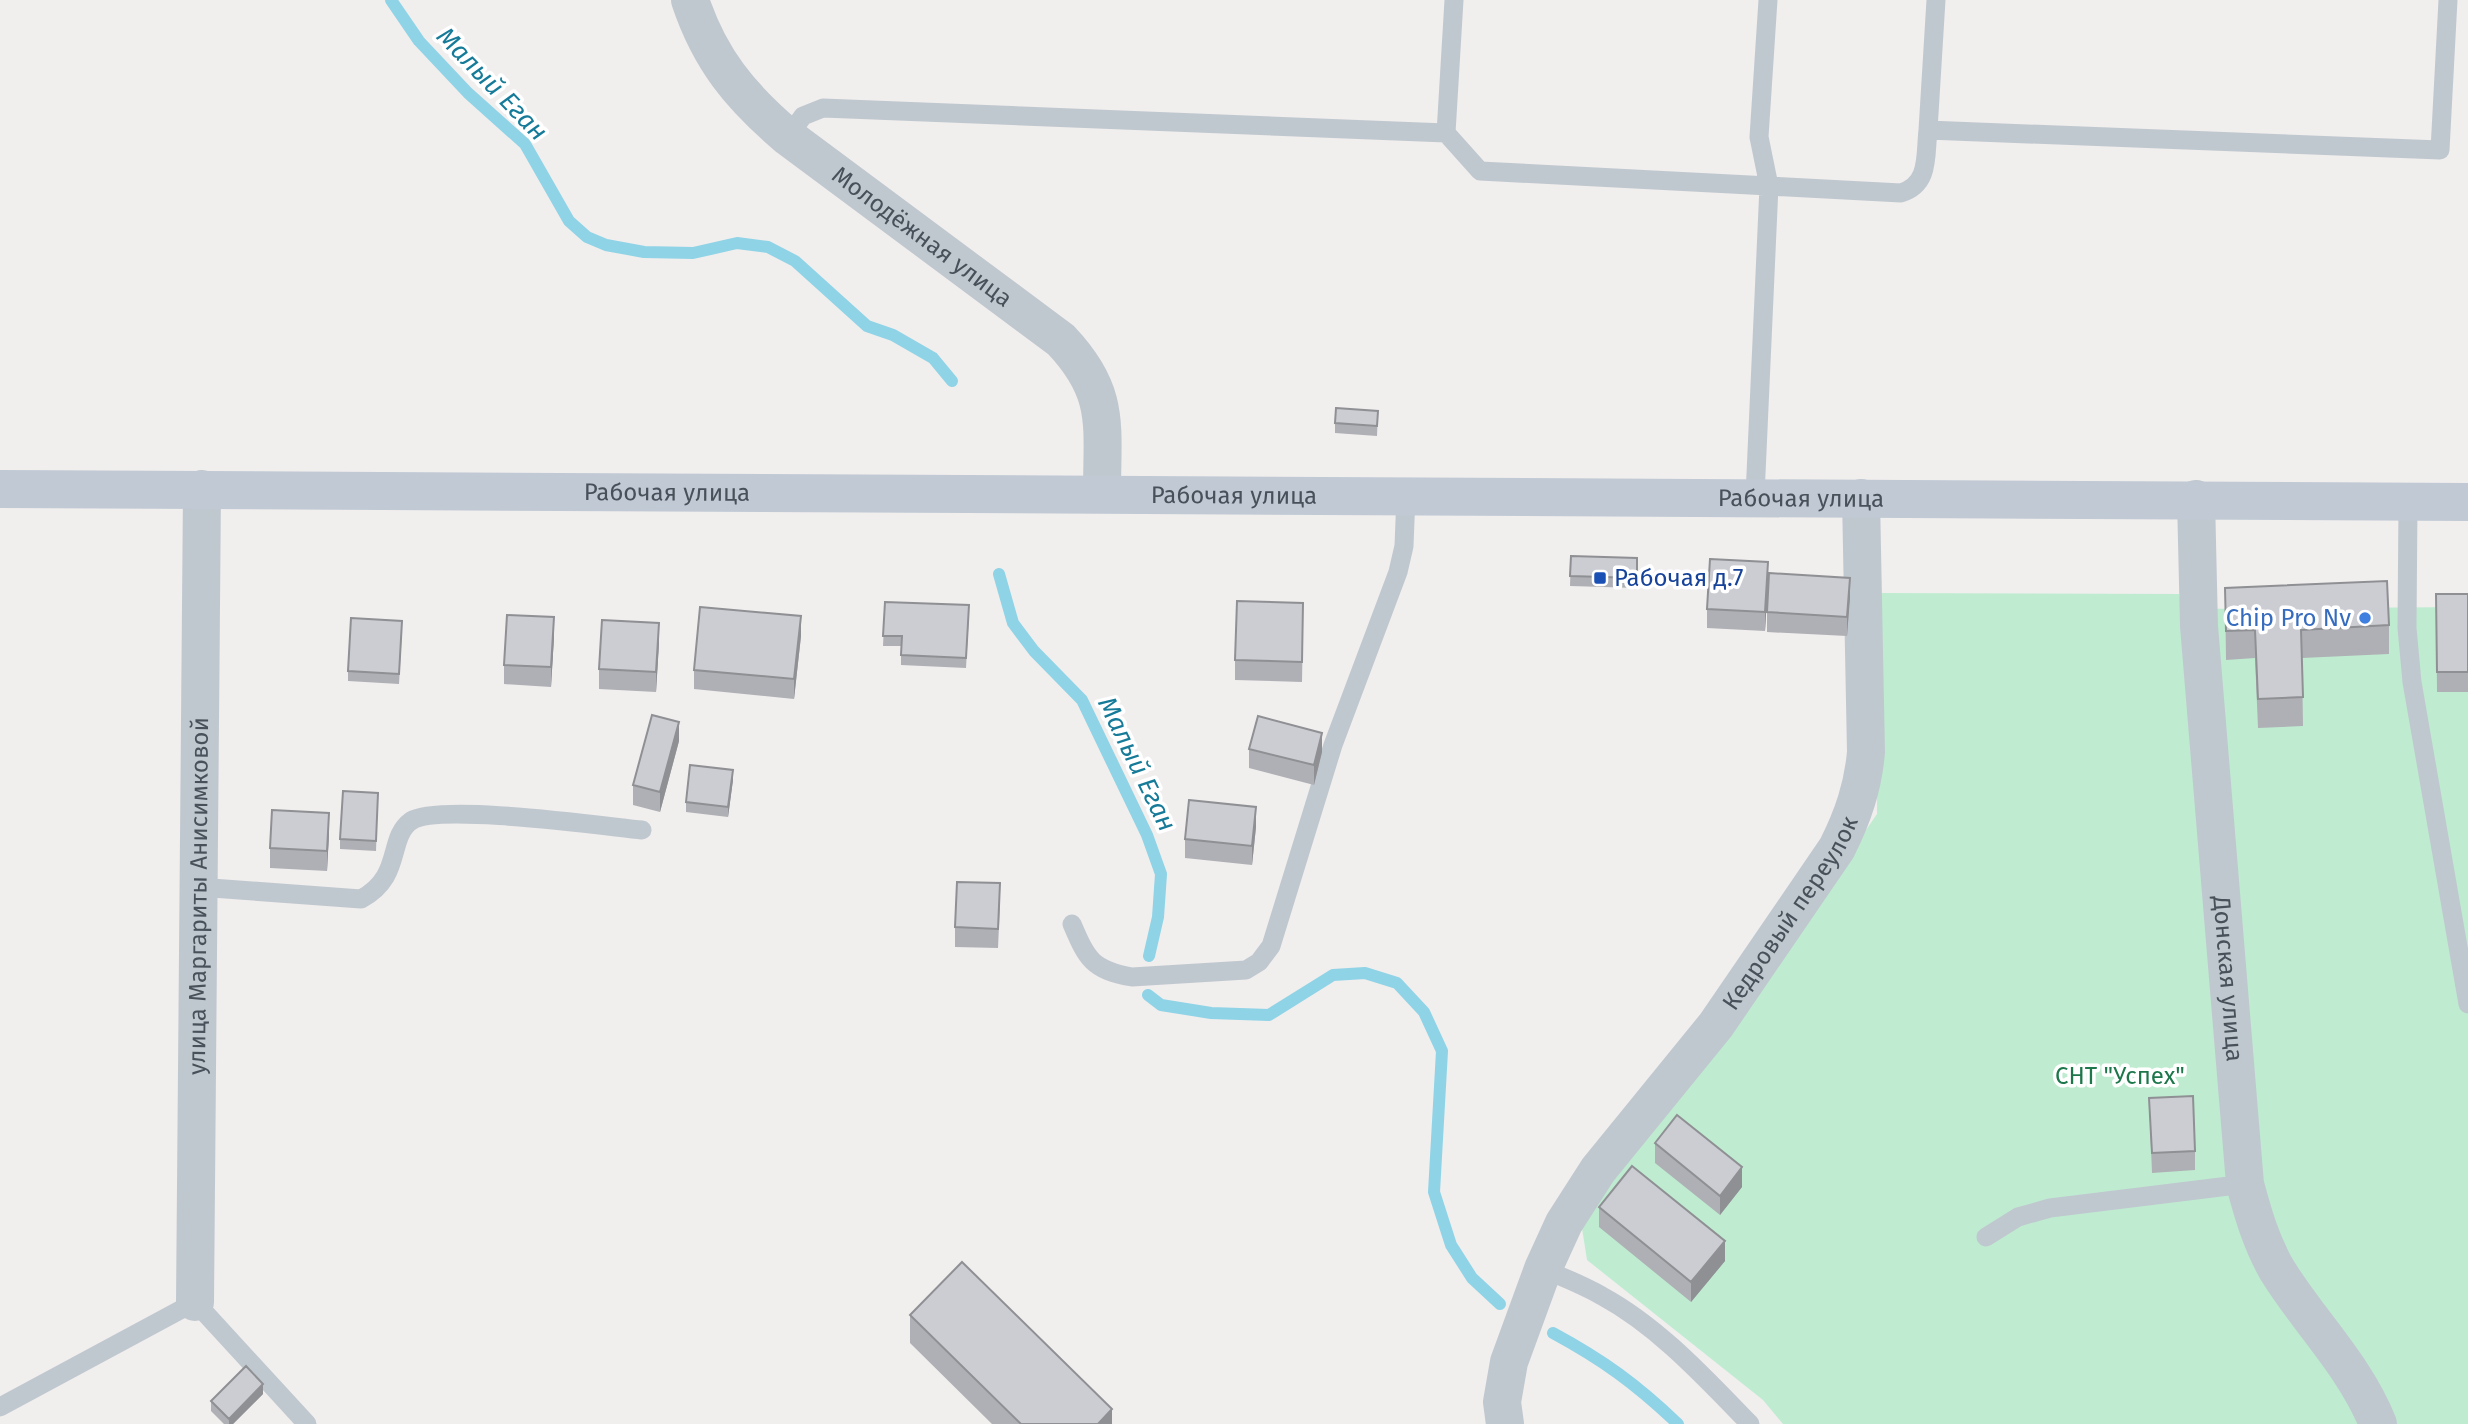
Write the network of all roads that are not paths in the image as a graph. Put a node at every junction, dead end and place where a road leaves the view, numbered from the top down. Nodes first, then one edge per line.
1 (690, 0) edge
2 (1454, 0) edge
3 (1768, 0) edge
4 (1936, 0) edge
5 (2448, 0) edge
6 (1928, 130) junction
7 (1446, 133) junction
8 (788, 137) junction
9 (1769, 186) junction
10 (0, 489) edge
11 (202, 489) junction
12 (1102, 493) junction
13 (1406, 495) junction
14 (1755, 496) junction
15 (1861, 498) junction
16 (2196, 499) junction
17 (2468, 502) edge
18 (2408, 503) junction
19 (642, 830) dead end
20 (198, 887) junction
21 (1072, 924) dead end
22 (2468, 1004) edge
23 (2245, 1184) junction
24 (1986, 1237) dead end
25 (1543, 1269) junction
26 (195, 1302) junction
27 (0, 1407) edge
28 (307, 1424) edge
29 (1505, 1424) edge
30 (1750, 1424) edge
31 (2378, 1424) edge

1 - 8 street, Молодёжная улица
2 - 7 lane
3 - 9 lane
4 - 6 lane
5 - 6 lane
6 - 9 lane
7 - 8 lane
7 - 9 lane
8 - 12 street, Молодёжная улица
9 - 14 lane
10 - 11 street, Рабочая улица
11 - 12 street, Рабочая улица
11 - 20 street, улица Маргариты Анисимковой
12 - 13 street, Рабочая улица
13 - 14 street, Рабочая улица
13 - 21 lane
14 - 15 street, Рабочая улица
15 - 16 street, Рабочая улица
15 - 25 street, Кедровый переулок
16 - 18 street, Рабочая улица
16 - 23 street, Донская улица
17 - 18 street, Рабочая улица
18 - 22 lane
19 - 20 lane
20 - 26 street, улица Маргариты Анисимковой
23 - 24 lane
23 - 31 street, Донская улица
25 - 29 street, Кедровый переулок
25 - 30 lane
26 - 27 lane
26 - 28 lane

